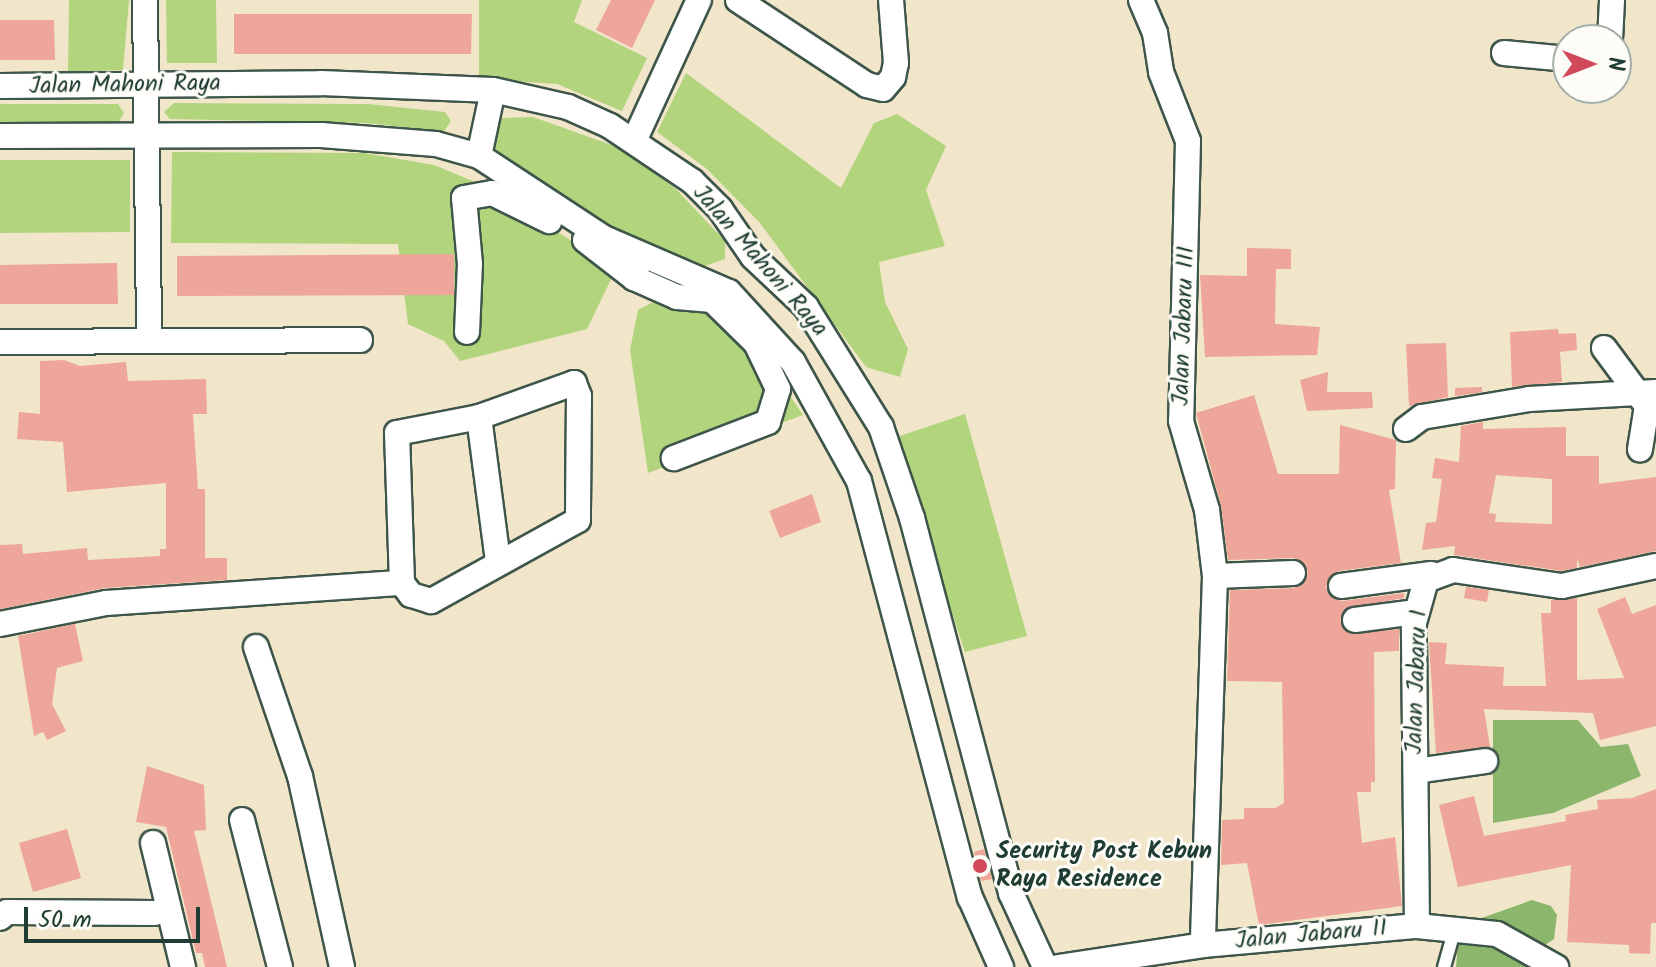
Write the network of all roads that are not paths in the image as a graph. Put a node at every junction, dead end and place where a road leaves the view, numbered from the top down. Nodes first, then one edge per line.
1 (145, 0) edge
2 (699, 0) edge
3 (738, 0) edge
4 (891, 0) edge
5 (1141, 0) edge
6 (1612, 0) edge
7 (1611, 24) edge
8 (1504, 53) dead end
9 (1552, 58) edge
10 (146, 84) junction
11 (0, 86) edge
12 (493, 90) junction
13 (146, 135) junction
14 (0, 136) edge
15 (634, 141) junction
16 (479, 156) junction
17 (753, 257) junction
18 (637, 267) junction
19 (729, 292) junction
20 (467, 332) dead end
21 (360, 340) dead end
22 (149, 341) junction
23 (0, 342) edge
24 (1604, 348) dead end
25 (1648, 393) edge
26 (479, 417) junction
27 (1406, 429) dead end
28 (1640, 449) dead end
29 (674, 458) dead end
30 (498, 562) junction
31 (1656, 566) edge
32 (1293, 573) dead end
33 (1431, 574) junction
34 (1215, 576) junction
35 (402, 583) junction
36 (1341, 586) dead end
37 (1416, 612) junction
38 (1355, 620) dead end
39 (0, 624) edge
40 (256, 647) dead end
41 (1485, 761) dead end
42 (1416, 771) junction
43 (242, 820) dead end
44 (153, 843) dead end
45 (155, 913) dead end
46 (0, 918) edge
47 (1417, 926) junction
48 (1455, 928) junction
49 (1203, 945) junction
50 (183, 967) edge
51 (280, 967) edge
52 (342, 967) edge
53 (1001, 967) edge
54 (1045, 967) edge
55 (1058, 967) edge
56 (1444, 967) edge
57 (1556, 967) edge

1 - 10 street
2 - 15 street
3 - 4 street
5 - 34 street, Jalan Jabaru III
6 - 7 street
8 - 9 street
10 - 11 street, Jalan Mahoni Raya
10 - 12 street, Jalan Mahoni Raya
10 - 13 street
12 - 15 street, Jalan Mahoni Raya
12 - 16 street
13 - 14 street, Jalan Mahoni Raya
13 - 16 street, Jalan Mahoni Raya
13 - 22 street
15 - 17 street, Jalan Mahoni Raya
16 - 18 street, Jalan Mahoni Raya
17 - 19 street
17 - 54 street, Jalan Mahoni Raya
18 - 19 street, Jalan Mahoni Raya
18 - 20 street
18 - 29 street
19 - 53 street, Jalan Mahoni Raya
21 - 22 street
22 - 23 street
24 - 25 street
25 - 27 street
25 - 28 street
26 - 30 street
26 - 30 street
26 - 35 street
30 - 35 street
31 - 33 street
32 - 34 street
33 - 36 street
33 - 37 street, Jalan Jabaru I
34 - 49 street, Jalan Jabaru III
35 - 39 street
37 - 38 street
37 - 42 street, Jalan Jabaru I
40 - 52 street
41 - 42 street
42 - 47 street, Jalan Jabaru I
43 - 51 street
44 - 50 street
45 - 46 street
47 - 48 street, Jalan Jabaru II
47 - 49 street, Jalan Jabaru II
48 - 56 lane
48 - 57 street, Jalan Jabaru II
49 - 55 street, Jalan Jabaru II

